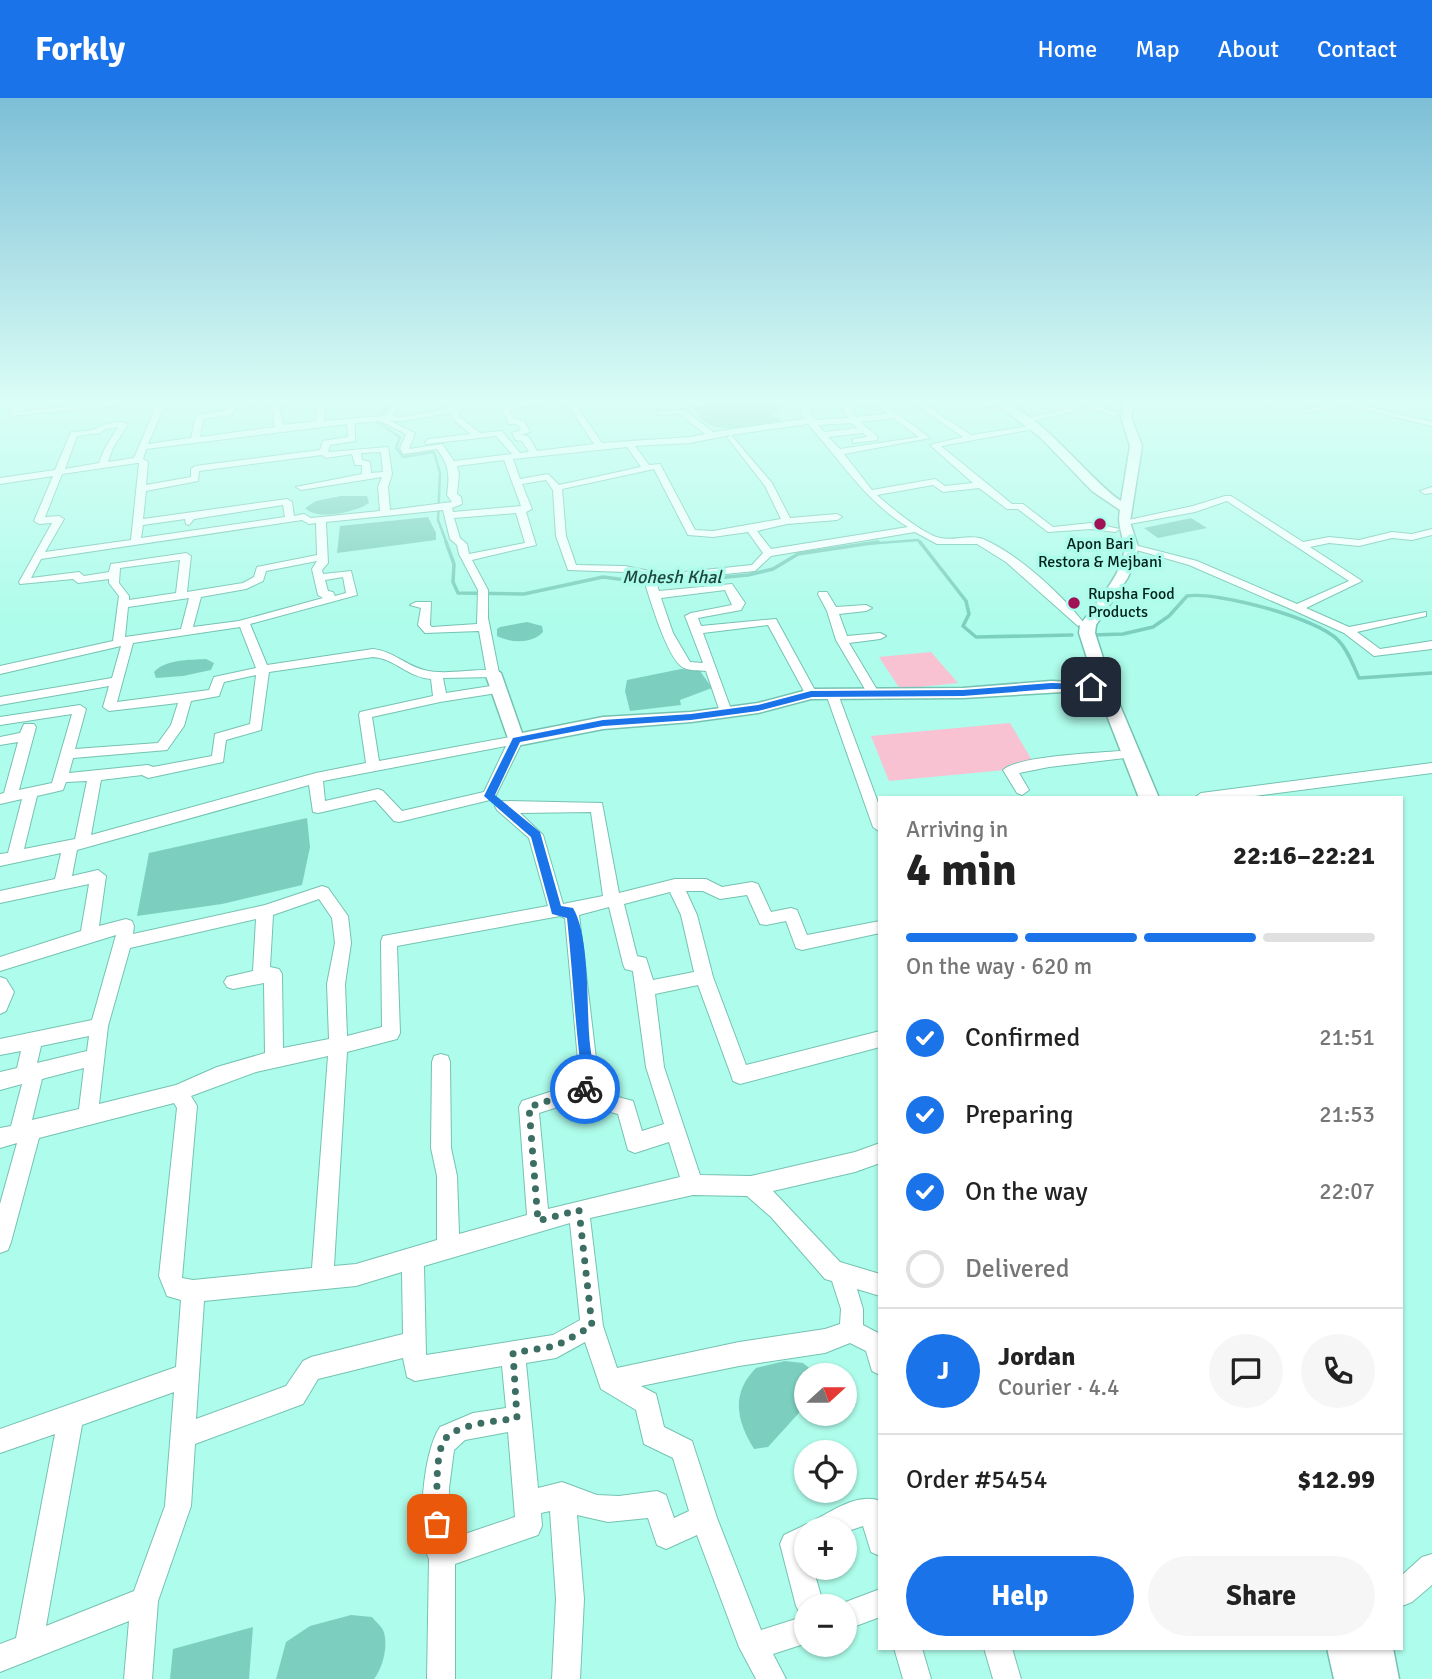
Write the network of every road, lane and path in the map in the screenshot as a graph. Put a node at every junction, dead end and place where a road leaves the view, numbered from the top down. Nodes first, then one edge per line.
1 (42, 476) edge
2 (55, 476) edge
3 (142, 476) edge
4 (169, 476) edge
5 (367, 476) edge
6 (387, 476) edge
7 (455, 476) edge
8 (516, 476) edge
9 (612, 476) edge
10 (662, 476) edge
11 (762, 476) edge
12 (857, 476) edge
13 (970, 476) edge
14 (1086, 476) edge
15 (1087, 476) edge
16 (1122, 476) edge
17 (1130, 476) edge
18 (0, 481) edge
19 (517, 482) junction
20 (141, 483) junction
21 (981, 485) junction
22 (301, 487) dead end
23 (556, 488) junction
24 (1120, 489) junction
25 (871, 493) junction
26 (520, 509) junction
27 (449, 511) junction
28 (385, 512) junction
29 (1121, 516) junction
30 (190, 517) junction
31 (837, 517) dead end
32 (290, 519) junction
33 (321, 520) junction
34 (787, 521) junction
35 (136, 523) junction
36 (751, 529) junction
37 (915, 529) junction
38 (1432, 532) edge
39 (188, 534) junction
40 (1418, 534) dead end
41 (136, 542) junction
42 (1301, 543) junction
43 (1131, 547) junction
44 (768, 553) junction
45 (37, 556) junction
46 (186, 556) junction
47 (322, 558) junction
48 (466, 558) junction
49 (93, 559) junction
50 (114, 571) junction
51 (648, 575) junction
52 (318, 578) junction
53 (196, 594) junction
54 (823, 594) dead end
55 (655, 595) junction
56 (181, 596) junction
57 (330, 600) junction
58 (124, 604) junction
59 (416, 605) dead end
60 (866, 608) dead end
61 (1297, 608) junction
62 (833, 611) junction
63 (1422, 614) dead end
64 (1078, 623) junction
65 (240, 624) junction
66 (484, 627) junction
67 (186, 629) junction
68 (696, 630) junction
69 (1348, 631) junction
70 (880, 636) dead end
71 (842, 640) junction
72 (123, 641) junction
73 (1432, 645) edge
74 (711, 668) junction
75 (263, 670) junction
76 (0, 674) edge
77 (437, 677) junction
78 (117, 681) junction
79 (495, 681) junction
80 (1091, 687) junction
81 (873, 693) junction
82 (811, 694) junction
83 (832, 694) junction
84 (186, 698) junction
85 (440, 698) junction
86 (0, 701) edge
87 (726, 712) junction
88 (33, 716) junction
89 (0, 720) edge
90 (26, 736) junction
91 (516, 740) junction
92 (0, 741) edge
93 (66, 754) junction
94 (1120, 755) junction
95 (373, 765) junction
96 (1432, 768) edge
97 (1010, 770) joint
98 (95, 776) junction
99 (60, 778) junction
100 (316, 778) junction
101 (31, 793) junction
102 (1025, 794) edge
103 (489, 796) junction
104 (1137, 796) edge
105 (1148, 796) edge
106 (1215, 796) edge
107 (5, 798) edge
108 (504, 808) junction
109 (878, 821) edge
110 (76, 844) junction
111 (7, 859) edge
112 (62, 884) junction
113 (676, 885) junction
114 (0, 897) edge
115 (613, 900) junction
116 (265, 911) junction
117 (563, 911) junction
118 (878, 928) edge
119 (89, 935) junction
120 (123, 943) junction
121 (0, 964) edge
122 (261, 977) junction
123 (704, 977) junction
124 (233, 982) dead end
125 (0, 984) edge
126 (646, 989) junction
127 (0, 1006) edge
128 (99, 1026) junction
129 (33, 1040) junction
130 (878, 1040) edge
131 (0, 1046) edge
132 (338, 1046) junction
133 (95, 1057) junction
134 (274, 1057) junction
135 (441, 1062) dead end
136 (30, 1073) junction
137 (0, 1081) edge
138 (590, 1088) junction
139 (178, 1093) junction
140 (88, 1114) junction
141 (676, 1130) junction
142 (17, 1133) edge
143 (878, 1154) edge
144 (694, 1185) junction
145 (751, 1186) junction
146 (579, 1210) junction
147 (538, 1221) junction
148 (0, 1240) edge
149 (448, 1247) junction
150 (413, 1258) junction
151 (840, 1273) junction
152 (322, 1278) junction
153 (878, 1284) edge
154 (193, 1291) junction
155 (592, 1326) junction
156 (851, 1331) junction
157 (415, 1343) junction
158 (513, 1353) junction
159 (878, 1354) edge
160 (188, 1375) junction
161 (609, 1381) junction
162 (71, 1416) junction
163 (517, 1418) junction
164 (183, 1436) junction
165 (0, 1441) edge
166 (562, 1495) junction
167 (527, 1503) junction
168 (847, 1517) edge
169 (704, 1518) junction
170 (878, 1534) edge
171 (442, 1555) junction
172 (1432, 1567) edge
173 (1403, 1591) edge
174 (144, 1601) junction
175 (878, 1604) edge
176 (857, 1612) edge
177 (794, 1633) edge
178 (28, 1646) junction
179 (753, 1647) junction
180 (909, 1650) edge
181 (999, 1650) edge
182 (1346, 1650) edge
183 (1374, 1650) edge
184 (0, 1658) edge
185 (138, 1679) edge
186 (441, 1679) edge
187 (566, 1679) edge
188 (772, 1679) edge
189 (917, 1679) edge
190 (1007, 1679) edge
191 (1353, 1679) edge
192 (1380, 1679) edge

1 - 18 street
2 - 45 street
3 - 20 street
4 - 20 street
5 - 22 street
6 - 28 street
7 - 27 street
8 - 19 street
9 - 23 street
10 - 36 street
11 - 34 street
12 - 25 street
13 - 21 street
14 - 29 main road
15 - 24 main road
16 - 24 main road
17 - 29 main road
19 - 23 street
19 - 26 street
20 - 35 street
21 - 25 street
21 - 29 street
23 - 51 street
24 - 29 main road
25 - 37 street
26 - 27 street
26 - 48 street
27 - 28 street
27 - 48 street
28 - 33 street
29 - 42 street
29 - 43 main road
29 - 64 main road
30 - 32 street
30 - 35 street
30 - 39 street
31 - 34 street
32 - 33 street
32 - 39 street
33 - 47 street
34 - 36 street
35 - 41 street
36 - 44 street
37 - 44 street
37 - 64 street
38 - 42 street
39 - 41 street
39 - 46 street
40 - 42 street
41 - 49 street
42 - 61 street
43 - 61 street
43 - 105 main road
44 - 51 street
45 - 49 street
45 - 50 street
46 - 50 street
46 - 56 street
47 - 52 street
47 - 53 street
48 - 66 street
49 - 50 street
50 - 58 street
51 - 55 street
52 - 57 street
52 - 57 street
53 - 56 street
53 - 67 street
54 - 62 street
55 - 68 street
55 - 74 street
56 - 58 street
57 - 65 street
58 - 72 street
59 - 66 street
60 - 62 street
61 - 69 street
62 - 71 street
63 - 69 street
64 - 80 main road
65 - 67 street
65 - 75 street
66 - 79 street
67 - 72 street
68 - 74 street
68 - 82 street
69 - 73 street
70 - 71 street
71 - 81 street
72 - 76 street
72 - 78 street
74 - 87 street
75 - 77 street
75 - 84 street
75 - 98 street
77 - 79 street
77 - 85 street
78 - 84 street
78 - 86 street
79 - 85 street
79 - 91 main road
80 - 81 main road
80 - 94 main road
81 - 83 main road
82 - 83 main road
82 - 87 main road
83 - 109 street
84 - 93 street
85 - 95 street
87 - 91 main road
88 - 89 street
88 - 90 street
88 - 93 street
90 - 92 street
90 - 107 street
91 - 95 street
91 - 103 street
93 - 99 street
94 - 97 street
94 - 104 main road
95 - 100 street
96 - 106 street
97 - 102 street
98 - 99 street
98 - 110 street
99 - 101 street
100 - 103 street
100 - 110 street
101 - 107 street
101 - 111 street
103 - 108 street
108 - 115 street
108 - 117 street
110 - 111 street
110 - 112 street
112 - 114 street
112 - 119 street
113 - 115 street
113 - 118 street
113 - 123 street
115 - 117 street
115 - 126 street
116 - 120 street
116 - 122 street
116 - 132 street
117 - 132 street
117 - 138 street
119 - 120 street
119 - 121 street
120 - 128 street
122 - 124 street
122 - 134 street
123 - 126 street
123 - 130 street
125 - 127 street
126 - 141 street
128 - 129 street
128 - 133 street
129 - 131 street
129 - 136 street
132 - 134 street
132 - 152 street
133 - 136 street
133 - 140 street
134 - 139 street
135 - 149 street
136 - 137 street
136 - 142 street
138 - 141 street
138 - 147 street
139 - 140 street
139 - 154 street
140 - 142 street
141 - 144 street
142 - 148 street
143 - 145 street
144 - 145 street
144 - 146 street
145 - 151 street
146 - 147 street
146 - 155 street
147 - 149 street
149 - 150 street
150 - 152 street
150 - 157 street
151 - 153 street
151 - 156 street
152 - 154 street
154 - 160 street
155 - 158 street
155 - 161 street
156 - 159 street
156 - 161 street
157 - 158 street
157 - 164 street
158 - 163 street
160 - 162 street
160 - 164 street
161 - 169 street
162 - 165 street
162 - 178 street
163 - 167 street
163 - 171 street
164 - 174 street
166 - 167 street
166 - 169 street
166 - 187 street
167 - 171 street
168 - 170 street
169 - 179 street
171 - 186 street
172 - 173 street
174 - 178 street
174 - 185 street
175 - 176 street
177 - 179 street
178 - 184 street
179 - 188 street
180 - 189 street
181 - 190 street
182 - 191 main road
183 - 192 main road

